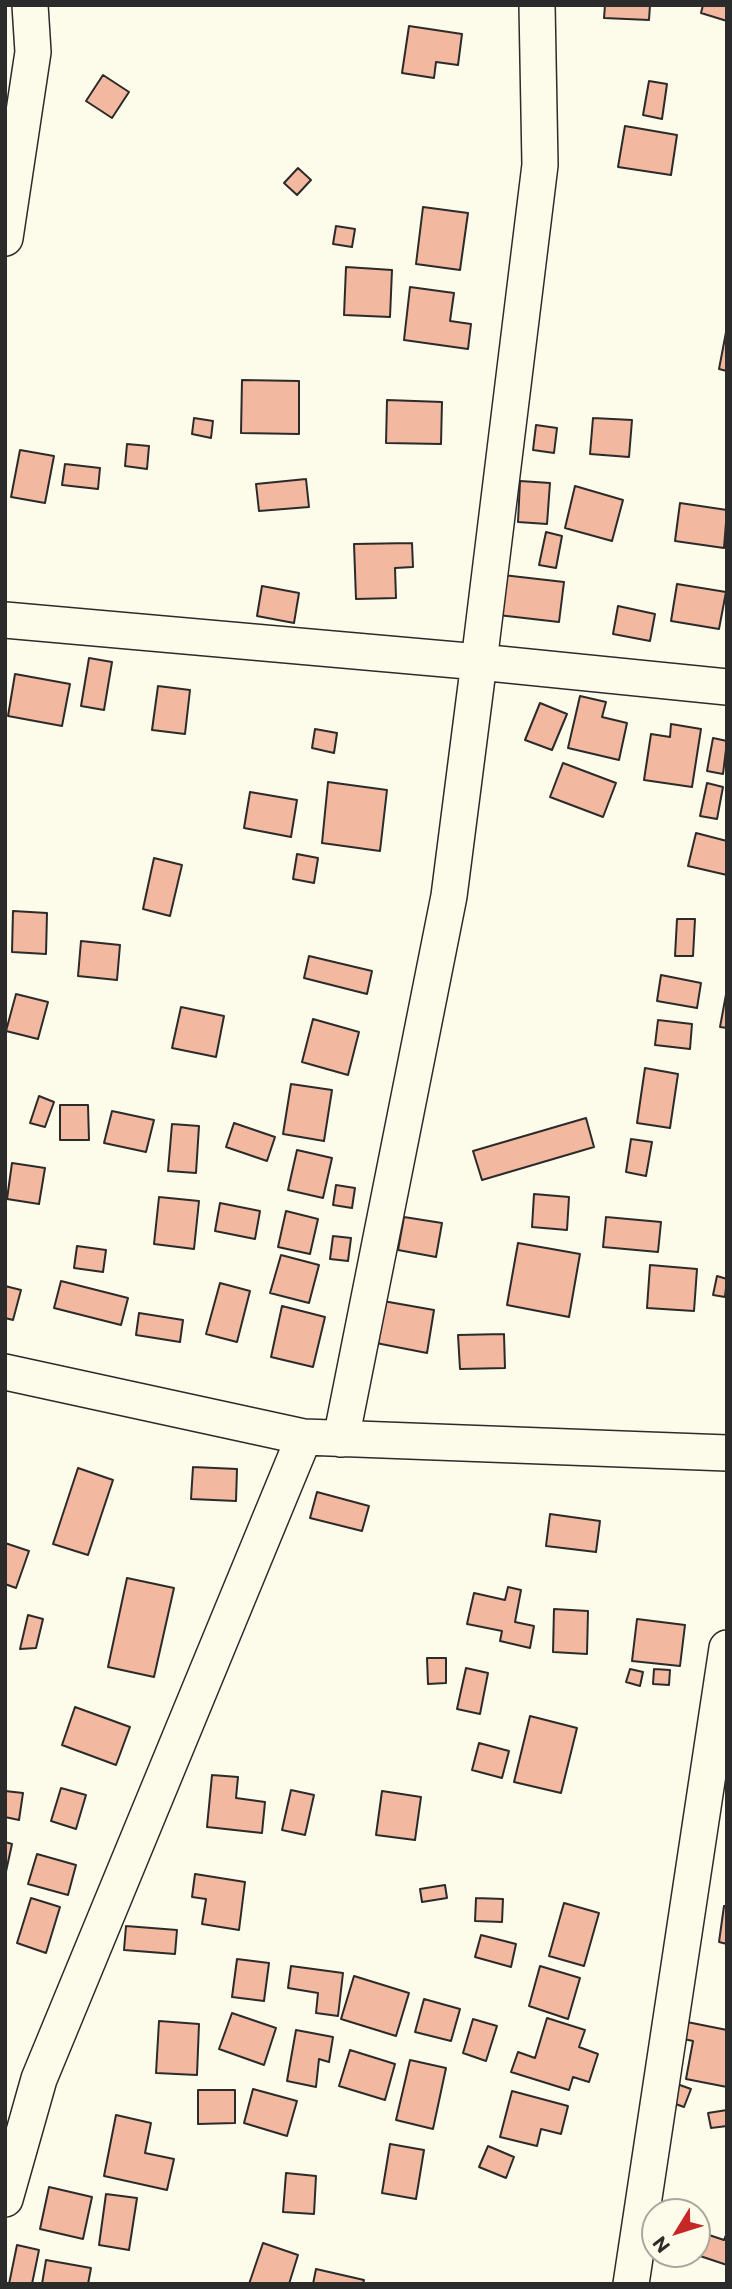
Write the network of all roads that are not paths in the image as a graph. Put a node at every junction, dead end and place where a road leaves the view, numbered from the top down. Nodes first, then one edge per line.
1 (30, 5) edge
2 (537, 5) edge
3 (5, 237) edge
4 (5, 620) edge
5 (479, 662) junction
6 (727, 687) edge
7 (5, 1372) edge
8 (304, 1437) junction
9 (341, 1439) junction
10 (727, 1453) edge
11 (727, 1648) edge
12 (5, 2199) edge
13 (631, 2284) edge

1 - 3 street
2 - 5 street
4 - 5 street
5 - 6 street
5 - 9 street
7 - 8 street
8 - 9 street
8 - 12 street
9 - 10 street
11 - 13 street

